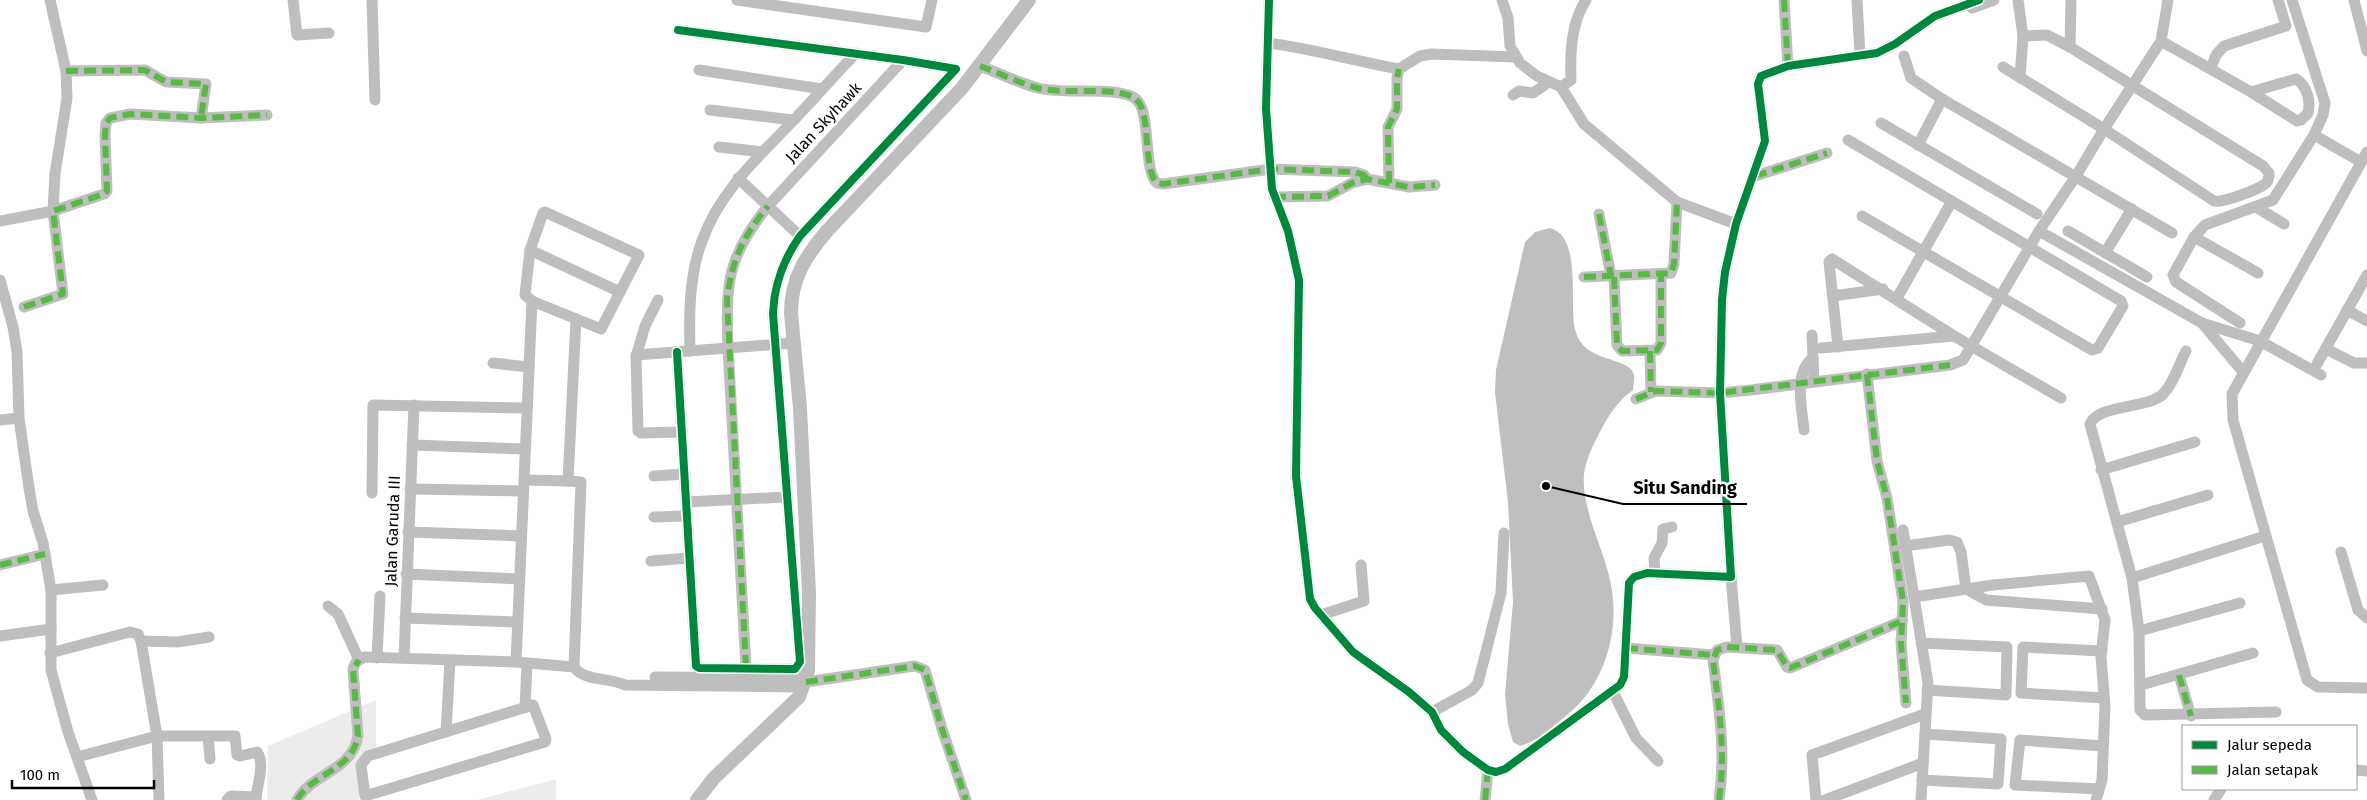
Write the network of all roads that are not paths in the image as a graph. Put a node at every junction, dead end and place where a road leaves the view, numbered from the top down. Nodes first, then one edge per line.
1 (50, 0) edge
2 (293, 0) edge
3 (372, 0) edge
4 (737, 0) edge
5 (932, 0) edge
6 (1029, 0) edge
7 (1269, 0) edge
8 (1502, 0) edge
9 (1586, 0) edge
10 (1784, 0) edge
11 (1857, 0) edge
12 (1979, 0) edge
13 (1994, 0) edge
14 (2018, 0) edge
15 (2071, 0) edge
16 (2168, 0) edge
17 (2278, 0) edge
18 (2292, 0) edge
19 (2354, 0) edge
20 (804, 4) edge
21 (1966, 11) dead end
22 (678, 30) dead end
23 (2070, 30) junction
24 (329, 33) dead end
25 (2046, 35) junction
26 (2023, 36) junction
27 (2161, 41) junction
28 (1268, 44) junction
29 (2070, 47) junction
30 (2367, 51) edge
31 (856, 53) junction
32 (1860, 55) junction
33 (1904, 56) dead end
34 (1515, 57) junction
35 (903, 60) junction
36 (1788, 66) junction
37 (2003, 67) dead end
38 (2211, 68) junction
39 (956, 69) junction
40 (1399, 69) junction
41 (699, 70) dead end
42 (977, 70) junction
43 (66, 71) junction
44 (2020, 78) junction
45 (1549, 82) junction
46 (2132, 85) junction
47 (1561, 87) junction
48 (822, 89) junction
49 (2251, 92) junction
50 (1513, 95) dead end
51 (375, 100) dead end
52 (1942, 100) junction
53 (710, 110) dead end
54 (267, 115) dead end
55 (201, 118) junction
56 (794, 120) junction
57 (1881, 124) dead end
58 (2104, 129) junction
59 (2314, 135) junction
60 (1848, 140) dead end
61 (1918, 145) junction
62 (720, 147) dead end
63 (763, 152) junction
64 (2367, 152) edge
65 (1827, 153) dead end
66 (2361, 162) junction
67 (1271, 168) junction
68 (1755, 176) junction
69 (2076, 176) junction
70 (738, 178) junction
71 (1367, 179) junction
72 (1389, 183) junction
73 (1434, 185) dead end
74 (1274, 197) junction
75 (1952, 201) junction
76 (1677, 202) junction
77 (768, 206) junction
78 (2256, 207) junction
79 (2132, 209) junction
80 (53, 211) junction
81 (1599, 214) dead end
82 (2037, 214) dead end
83 (1862, 216) dead end
84 (0, 221) edge
85 (1736, 224) junction
86 (2284, 224) dead end
87 (2039, 231) junction
88 (2068, 231) dead end
89 (2172, 233) dead end
90 (800, 236) junction
91 (2194, 237) junction
92 (2031, 247) junction
93 (530, 250) junction
94 (1924, 252) junction
95 (2106, 253) junction
96 (2258, 273) dead end
97 (1661, 275) junction
98 (2367, 275) edge
99 (1613, 276) junction
100 (1584, 277) dead end
101 (2147, 277) dead end
102 (0, 280) edge
103 (1883, 289) junction
104 (620, 292) junction
105 (1833, 296) junction
106 (2002, 297) junction
107 (1897, 298) junction
108 (658, 300) dead end
109 (532, 301) junction
110 (24, 307) dead end
111 (2348, 310) junction
112 (576, 319) junction
113 (2367, 321) edge
114 (2202, 323) junction
115 (2240, 323) dead end
116 (1812, 336) dead end
117 (1954, 336) junction
118 (2260, 341) junction
119 (794, 343) junction
120 (775, 345) junction
121 (1972, 346) junction
122 (1838, 347) junction
123 (728, 348) junction
124 (1821, 348) dead end
125 (2326, 349) junction
126 (690, 351) junction
127 (1650, 351) junction
128 (2186, 351) dead end
129 (678, 352) junction
130 (636, 355) junction
131 (1813, 358) junction
132 (492, 363) dead end
133 (2367, 363) edge
134 (529, 367) junction
135 (2244, 372) junction
136 (1867, 374) junction
137 (1814, 381) junction
138 (1801, 383) junction
139 (1651, 392) junction
140 (1720, 393) junction
141 (2061, 398) dead end
142 (1636, 399) dead end
143 (414, 405) junction
144 (527, 408) junction
145 (19, 418) junction
146 (0, 420) edge
147 (1804, 430) dead end
148 (682, 432) junction
149 (2195, 442) dead end
150 (412, 445) junction
151 (525, 449) junction
152 (2101, 470) junction
153 (685, 474) junction
154 (654, 476) dead end
155 (568, 481) junction
156 (523, 485) junction
157 (410, 489) junction
158 (372, 493) dead end
159 (2208, 495) dead end
160 (786, 497) junction
161 (737, 499) junction
162 (687, 502) junction
163 (688, 516) junction
164 (654, 517) dead end
165 (2117, 522) junction
166 (1672, 527) dead end
167 (1903, 530) dead end
168 (408, 532) junction
169 (1504, 533) dead end
170 (521, 536) junction
171 (2265, 536) junction
172 (1905, 546) junction
173 (2341, 552) dead end
174 (45, 554) junction
175 (690, 558) junction
176 (652, 561) dead end
177 (0, 565) edge
178 (1361, 565) dead end
179 (1655, 573) junction
180 (406, 574) junction
181 (1731, 577) junction
182 (2132, 578) junction
183 (519, 579) junction
184 (103, 585) dead end
185 (52, 590) junction
186 (1966, 590) junction
187 (380, 596) dead end
188 (1914, 597) junction
189 (2240, 603) dead end
190 (328, 606) dead end
191 (2102, 609) junction
192 (1321, 615) junction
193 (404, 618) junction
194 (2367, 618) edge
195 (1902, 621) junction
196 (517, 622) junction
197 (51, 629) junction
198 (2139, 631) junction
199 (0, 636) edge
200 (210, 637) dead end
201 (142, 641) junction
202 (1921, 643) junction
203 (1737, 647) junction
204 (1626, 648) junction
205 (2102, 652) junction
206 (50, 653) junction
207 (2253, 654) dead end
208 (1714, 655) junction
209 (378, 658) junction
210 (404, 658) junction
211 (359, 660) junction
212 (450, 661) junction
213 (522, 662) junction
214 (574, 667) junction
215 (746, 667) junction
216 (2179, 675) junction
217 (805, 682) junction
218 (2141, 685) junction
219 (2367, 688) edge
220 (1928, 690) junction
221 (1613, 692) junction
222 (2104, 698) junction
223 (1906, 703) dead end
224 (524, 708) junction
225 (1432, 712) junction
226 (2276, 712) dead end
227 (1926, 714) junction
228 (2191, 716) junction
229 (446, 732) junction
230 (1925, 734) junction
231 (157, 736) junction
232 (208, 736) junction
233 (2103, 746) junction
234 (77, 757) junction
235 (210, 759) dead end
236 (1658, 761) dead end
237 (1923, 763) junction
238 (1488, 770) junction
239 (1922, 780) junction
240 (2098, 795) edge
241 (256, 798) edge
242 (92, 800) edge
243 (159, 800) edge
244 (227, 800) edge
245 (297, 800) edge
246 (697, 800) edge
247 (966, 800) edge
248 (1485, 800) edge
249 (1719, 800) edge
250 (1816, 800) edge
251 (1825, 800) edge
252 (1921, 800) edge

1 - 43 street
2 - 24 street
3 - 51 street
4 - 20 street
5 - 20 street
6 - 42 street
7 - 28 street
8 - 34 street
9 - 47 street
10 - 36 street
11 - 32 street
12 - 32 street
13 - 21 street
14 - 26 street
15 - 23 street
16 - 27 street
17 - 38 street
18 - 59 street
19 - 30 street
22 - 31 street
23 - 25 street
23 - 29 street
25 - 26 street
25 - 29 street
26 - 44 street
27 - 38 street
27 - 46 street
28 - 40 street
28 - 67 street
29 - 46 street
31 - 35 street
31 - 48 street
32 - 36 street
33 - 52 street
34 - 40 street
34 - 45 street
35 - 39 street
35 - 77 street, Jalan Skyhawk
36 - 68 street
37 - 44 street
38 - 49 street
39 - 42 street
39 - 90 street
40 - 72 street
41 - 48 street
42 - 67 street
42 - 119 street
43 - 55 street
43 - 80 street
44 - 58 street
45 - 47 street
45 - 50 street
46 - 58 street
46 - 58 street
47 - 76 street
48 - 56 street
49 - 49 street
52 - 61 street
52 - 69 street
53 - 56 street
54 - 55 street
55 - 80 street
56 - 63 street
57 - 61 street
58 - 69 street
59 - 66 street
59 - 78 street
60 - 75 street
61 - 82 street
62 - 63 street
63 - 70 street
64 - 66 street
65 - 68 street
66 - 118 street
67 - 71 street
67 - 74 street
68 - 85 street
69 - 79 street
69 - 87 street
70 - 77 street
70 - 126 street
71 - 72 street
71 - 74 street
72 - 73 street
74 - 192 street
75 - 92 street
75 - 94 street
76 - 85 street
76 - 97 street
77 - 90 street
77 - 123 street, Jalan Skyhawk
78 - 86 street
78 - 91 street
79 - 89 street
79 - 95 street
80 - 84 street
80 - 110 street
81 - 99 street
83 - 94 street
85 - 140 street
87 - 92 street
87 - 114 street
88 - 95 street
90 - 120 street
91 - 96 street
91 - 115 street
92 - 106 street
92 - 106 street
93 - 104 street
93 - 104 street
93 - 109 street
94 - 106 street
94 - 107 street
95 - 101 street
97 - 99 street
97 - 127 street
98 - 111 street
99 - 100 street
99 - 127 street
102 - 145 street
103 - 105 street
103 - 105 street
103 - 107 street
104 - 112 street
105 - 122 street
106 - 121 street
107 - 117 street
108 - 130 street
109 - 112 street
109 - 134 street
111 - 113 street
111 - 125 street
112 - 155 street
114 - 118 street
114 - 135 street
116 - 131 street
117 - 121 street
117 - 122 street
118 - 125 street
118 - 135 street
119 - 120 street
119 - 217 street
120 - 123 street
120 - 160 street
121 - 136 street
121 - 141 street
122 - 124 street
123 - 126 street
123 - 161 street, Jalan Skyhawk
125 - 133 street
126 - 129 street
127 - 139 street
128 - 152 street
129 - 130 street
129 - 148 street
130 - 148 street
131 - 137 street
131 - 138 street
132 - 134 street
134 - 144 street
135 - 171 street
136 - 137 street
136 - 195 street
137 - 138 street
138 - 140 street
138 - 147 street
139 - 140 street
139 - 142 street
140 - 181 street
143 - 144 street
143 - 150 street, Jalan Garuda III
143 - 158 street
144 - 151 street
145 - 146 street
145 - 174 street
148 - 153 street
149 - 152 street
150 - 151 street
150 - 157 street, Jalan Garuda III
151 - 156 street
152 - 165 street
153 - 154 street
153 - 162 street
155 - 156 street
155 - 214 street
156 - 157 street
156 - 170 street
157 - 168 street, Jalan Garuda III
159 - 165 street
160 - 161 street
160 - 215 street
161 - 162 street
161 - 215 street, Jalan Skyhawk
162 - 163 street
163 - 164 street
163 - 175 street
165 - 182 street
166 - 179 street
167 - 172 street
168 - 170 street
168 - 180 street, Jalan Garuda III
169 - 225 street
170 - 183 street
171 - 182 street
171 - 219 street
172 - 186 street
172 - 188 street
173 - 194 street
174 - 177 street
174 - 185 street
175 - 176 street
175 - 215 street
178 - 192 street
179 - 181 street
179 - 204 street
180 - 183 street
180 - 193 street, Jalan Garuda III
181 - 203 street
182 - 198 street
183 - 196 street
184 - 185 street
185 - 197 street
186 - 188 street
186 - 191 street
186 - 191 street
187 - 209 street
188 - 202 street
189 - 198 street
190 - 211 street
191 - 205 street
192 - 225 street
193 - 196 street
193 - 210 street, Jalan Garuda III
195 - 203 street
195 - 223 street
196 - 213 street
197 - 199 street
197 - 206 street
198 - 218 street
200 - 201 street
201 - 206 street
201 - 231 street
202 - 220 street
202 - 220 street
203 - 208 street
204 - 208 street
204 - 221 street
205 - 222 street
205 - 222 street
206 - 234 street
207 - 216 street
208 - 249 street
209 - 210 street
209 - 211 street
210 - 212 street
211 - 245 street
212 - 213 street
212 - 229 street
213 - 214 street
213 - 224 street
214 - 217 street
216 - 218 street
216 - 228 street
217 - 246 street
217 - 247 street
218 - 228 street
220 - 227 street
221 - 236 street
221 - 238 street
222 - 233 street
224 - 229 street
224 - 229 street
225 - 238 street
226 - 228 street
227 - 230 street
227 - 250 street
230 - 237 street
230 - 239 street
231 - 232 street
231 - 234 street
231 - 243 street
232 - 235 street
232 - 241 street
233 - 240 street
233 - 240 street
234 - 242 street
237 - 239 street
237 - 251 street
238 - 248 street
239 - 252 street
241 - 244 street

